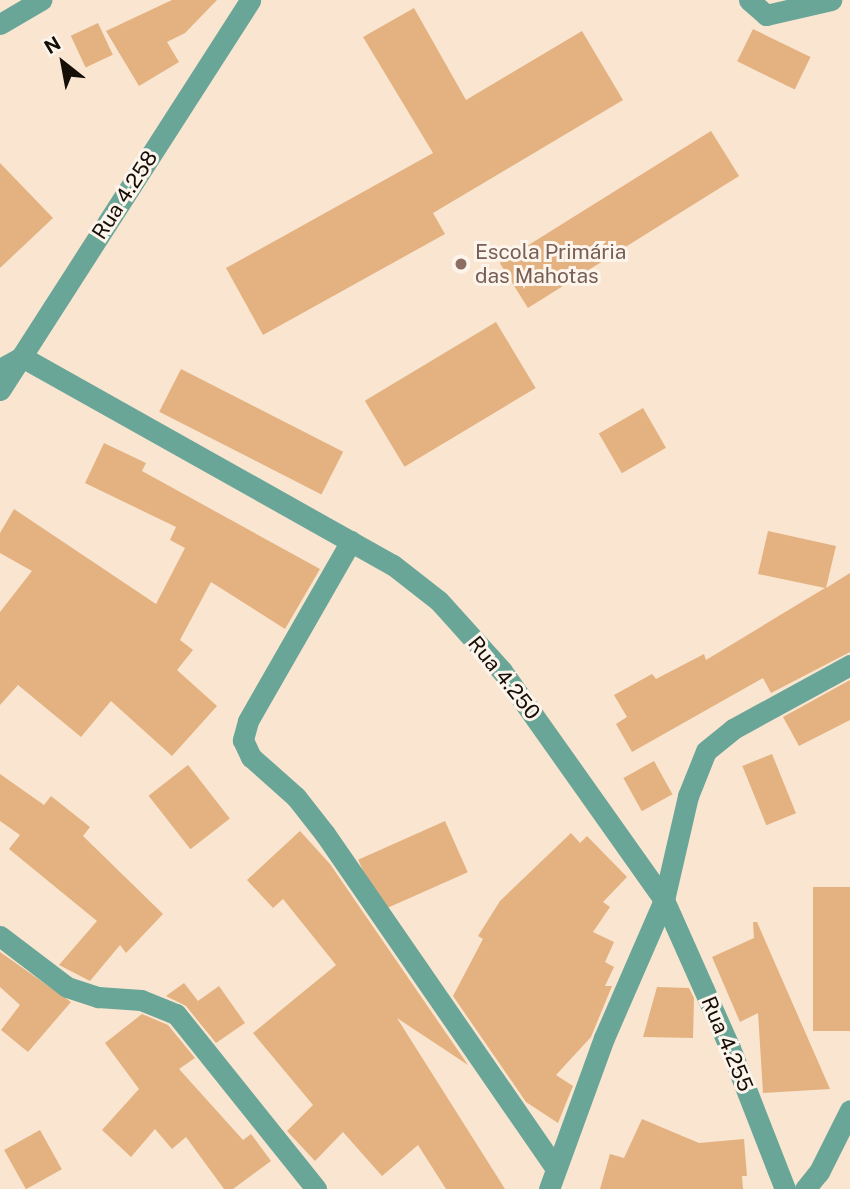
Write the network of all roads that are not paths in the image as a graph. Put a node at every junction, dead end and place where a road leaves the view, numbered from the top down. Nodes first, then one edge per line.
1 (41, 0) edge
2 (250, 0) edge
3 (749, 0) edge
4 (831, 0) edge
5 (0, 24) edge
6 (22, 357) junction
7 (0, 369) edge
8 (0, 390) edge
9 (351, 541) junction
10 (850, 665) edge
11 (664, 901) junction
12 (0, 936) edge
13 (850, 1110) edge
14 (555, 1167) junction
15 (316, 1189) edge
16 (549, 1189) edge
17 (785, 1189) edge
18 (805, 1189) edge

1 - 5 street
2 - 6 street, Rua 4.258
3 - 4 street
6 - 7 street
6 - 8 street, Rua 4.258
6 - 9 street, Rua 4.250
9 - 11 street, Rua 4.250
9 - 14 street
10 - 11 street
11 - 14 street
11 - 17 street, Rua 4.255
12 - 15 street
13 - 18 street
14 - 16 street

